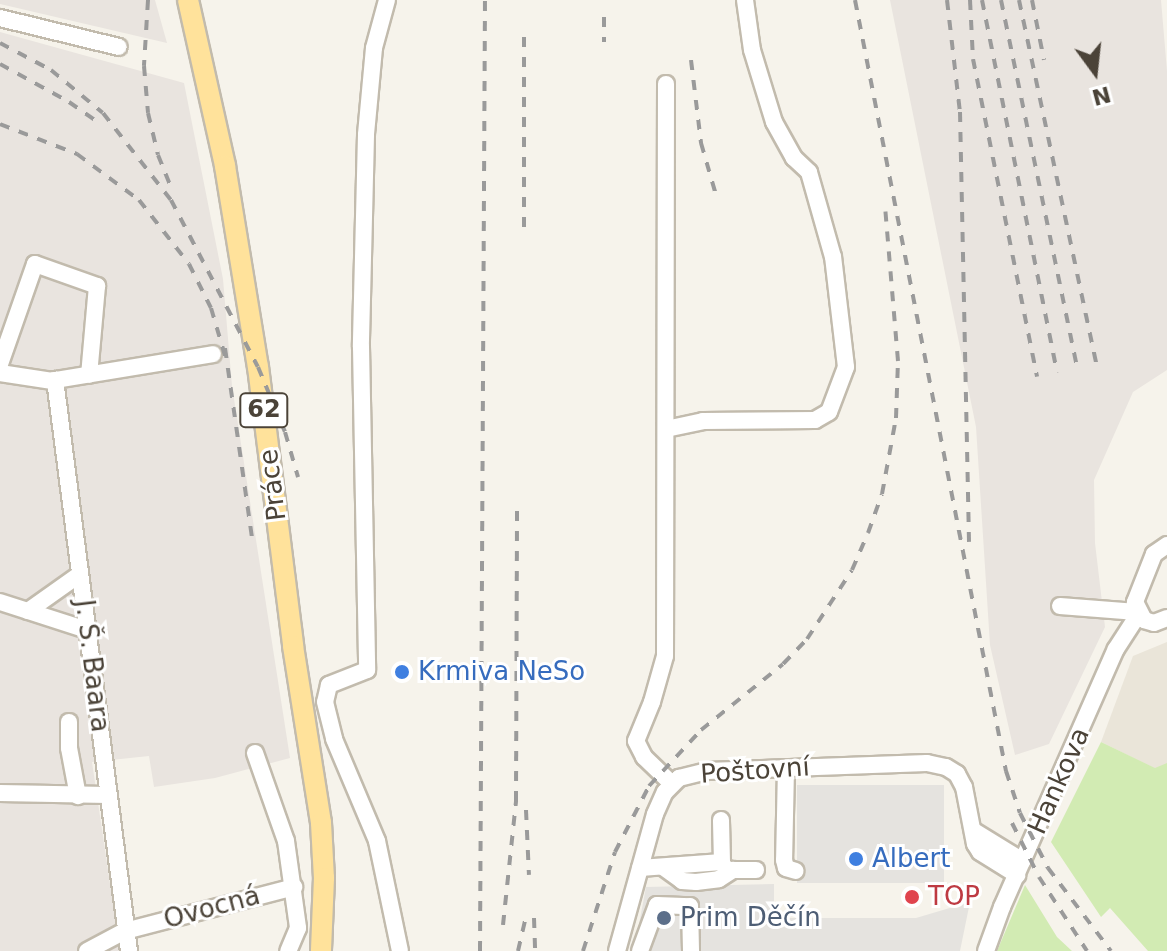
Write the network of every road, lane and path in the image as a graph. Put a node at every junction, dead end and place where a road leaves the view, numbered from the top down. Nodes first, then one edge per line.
1 (188, 0) edge
2 (387, 0) edge
3 (745, 0) edge
4 (0, 18) edge
5 (119, 47) dead end
6 (666, 84) dead end
7 (213, 354) dead end
8 (0, 364) edge
9 (0, 373) edge
10 (89, 375) junction
11 (53, 380) junction
12 (666, 429) junction
13 (1167, 545) edge
14 (80, 574) junction
15 (0, 602) edge
16 (1060, 606) dead end
17 (28, 611) junction
18 (1138, 614) junction
19 (1166, 622) edge
20 (87, 630) junction
21 (69, 722) dead end
22 (255, 753) dead end
23 (786, 768) junction
24 (672, 784) junction
25 (0, 793) edge
26 (108, 795) junction
27 (78, 796) junction
28 (721, 820) dead end
29 (321, 823) junction
30 (728, 866) junction
31 (640, 868) junction
32 (1020, 868) junction
33 (756, 870) dead end
34 (796, 871) dead end
35 (324, 878) junction
36 (294, 887) junction
37 (125, 931) junction
38 (87, 951) edge
39 (129, 951) edge
40 (288, 951) edge
41 (307, 951) edge
42 (321, 951) edge
43 (334, 951) edge
44 (400, 951) edge
45 (617, 951) edge
46 (640, 951) edge
47 (691, 951) edge
48 (986, 951) edge

1 - 29 main road, Práce / 62
2 - 44 street
3 - 12 street
4 - 5 street
6 - 12 street
7 - 10 street
8 - 10 street
9 - 11 street
10 - 11 street
11 - 14 street, J. Š. Baara
12 - 24 street
13 - 18 street
14 - 17 street
14 - 20 street, J. Š. Baara
15 - 17 street
16 - 18 street
17 - 20 street
18 - 19 street
18 - 32 street, Hankova
20 - 26 street, J. Š. Baara
21 - 27 street
22 - 36 street
23 - 24 street, Poštovní
23 - 32 street, Poštovní
23 - 34 street
24 - 31 street, Poštovní
25 - 27 street
26 - 27 street
26 - 37 street, J. Š. Baara
28 - 30 street
29 - 35 main road, Práce / 62
29 - 43 main road
30 - 31 street
30 - 33 street
31 - 45 street, Poštovní
32 - 48 street, Hankova
35 - 41 main road
35 - 42 main road, 62
36 - 37 street, Ovocná
36 - 40 street
37 - 38 street, Ovocná
37 - 39 street, J. Š. Baara
46 - 47 street

